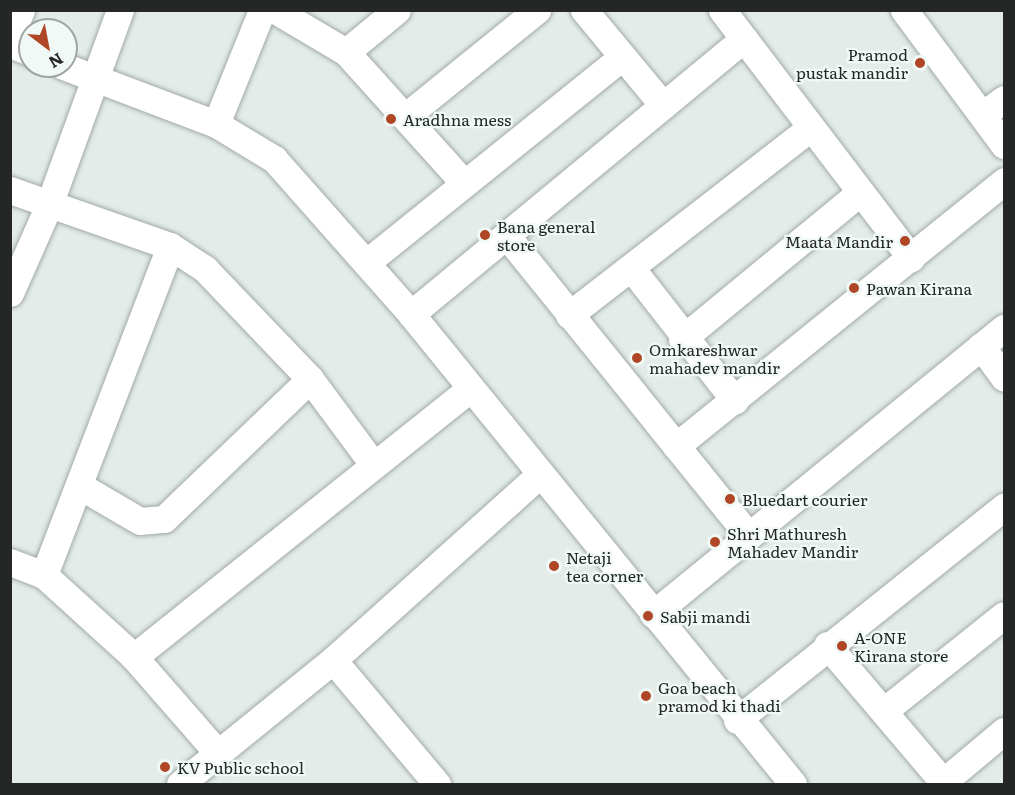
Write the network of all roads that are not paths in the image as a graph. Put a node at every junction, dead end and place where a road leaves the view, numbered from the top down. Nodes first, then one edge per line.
1 (21, 10) edge
2 (120, 10) edge
3 (262, 10) edge
4 (275, 10) edge
5 (397, 10) edge
6 (537, 10) edge
7 (584, 10) edge
8 (722, 10) edge
9 (904, 10) edge
10 (10, 36) edge
11 (744, 39) junction
12 (346, 52) junction
13 (621, 58) junction
14 (78, 73) edge
15 (95, 80) junction
16 (1005, 99) edge
17 (663, 105) junction
18 (982, 115) junction
19 (406, 116) junction
20 (216, 124) junction
21 (810, 128) junction
22 (1005, 145) edge
23 (462, 181) junction
24 (1005, 181) edge
25 (10, 189) edge
26 (860, 193) junction
27 (50, 205) junction
28 (506, 235) junction
29 (170, 246) junction
30 (911, 258) junction
31 (367, 261) junction
32 (632, 269) junction
33 (10, 294) edge
34 (411, 314) junction
35 (569, 315) junction
36 (1005, 328) edge
37 (682, 339) junction
38 (981, 346) junction
39 (1005, 378) edge
40 (310, 379) junction
41 (469, 390) junction
42 (735, 401) junction
43 (676, 446) junction
44 (373, 464) junction
45 (539, 475) junction
46 (80, 486) junction
47 (1005, 507) edge
48 (747, 534) junction
49 (10, 562) edge
50 (44, 575) junction
51 (653, 614) junction
52 (1005, 615) edge
53 (827, 645) junction
54 (134, 657) junction
55 (333, 660) junction
56 (885, 710) junction
57 (738, 720) junction
58 (1005, 730) edge
59 (217, 752) junction
60 (425, 781) edge
61 (785, 781) edge
62 (944, 783) edge
63 (180, 784) edge

1 - 10 street
2 - 15 street
3 - 20 street
4 - 12 street
5 - 12 street
6 - 19 street
7 - 13 street
8 - 11 street
9 - 18 street
11 - 17 street
11 - 21 street
12 - 19 street
13 - 17 street
13 - 23 street
14 - 15 street
15 - 20 street
15 - 27 street
16 - 18 street
17 - 28 street
18 - 22 street
19 - 23 street
20 - 31 street
21 - 26 street
21 - 32 street
23 - 31 street
24 - 30 street
25 - 27 street
26 - 30 street
26 - 37 street
27 - 29 street
27 - 33 street
28 - 34 street
28 - 35 street
29 - 40 street
29 - 46 street
30 - 42 street
31 - 34 street
32 - 35 street
32 - 37 street
34 - 41 street
35 - 43 street
36 - 38 street
37 - 42 street
38 - 39 street
38 - 48 street
40 - 44 street
40 - 46 street
41 - 44 street
41 - 45 street
42 - 43 street
43 - 48 street
44 - 54 street
45 - 51 street
45 - 55 street
46 - 50 street
47 - 53 street
48 - 51 street
49 - 50 street
50 - 54 street
51 - 57 street
52 - 56 street
53 - 56 street
53 - 57 street
54 - 59 street
55 - 59 street
55 - 60 street
56 - 62 street
57 - 61 street
58 - 62 street
59 - 63 street

